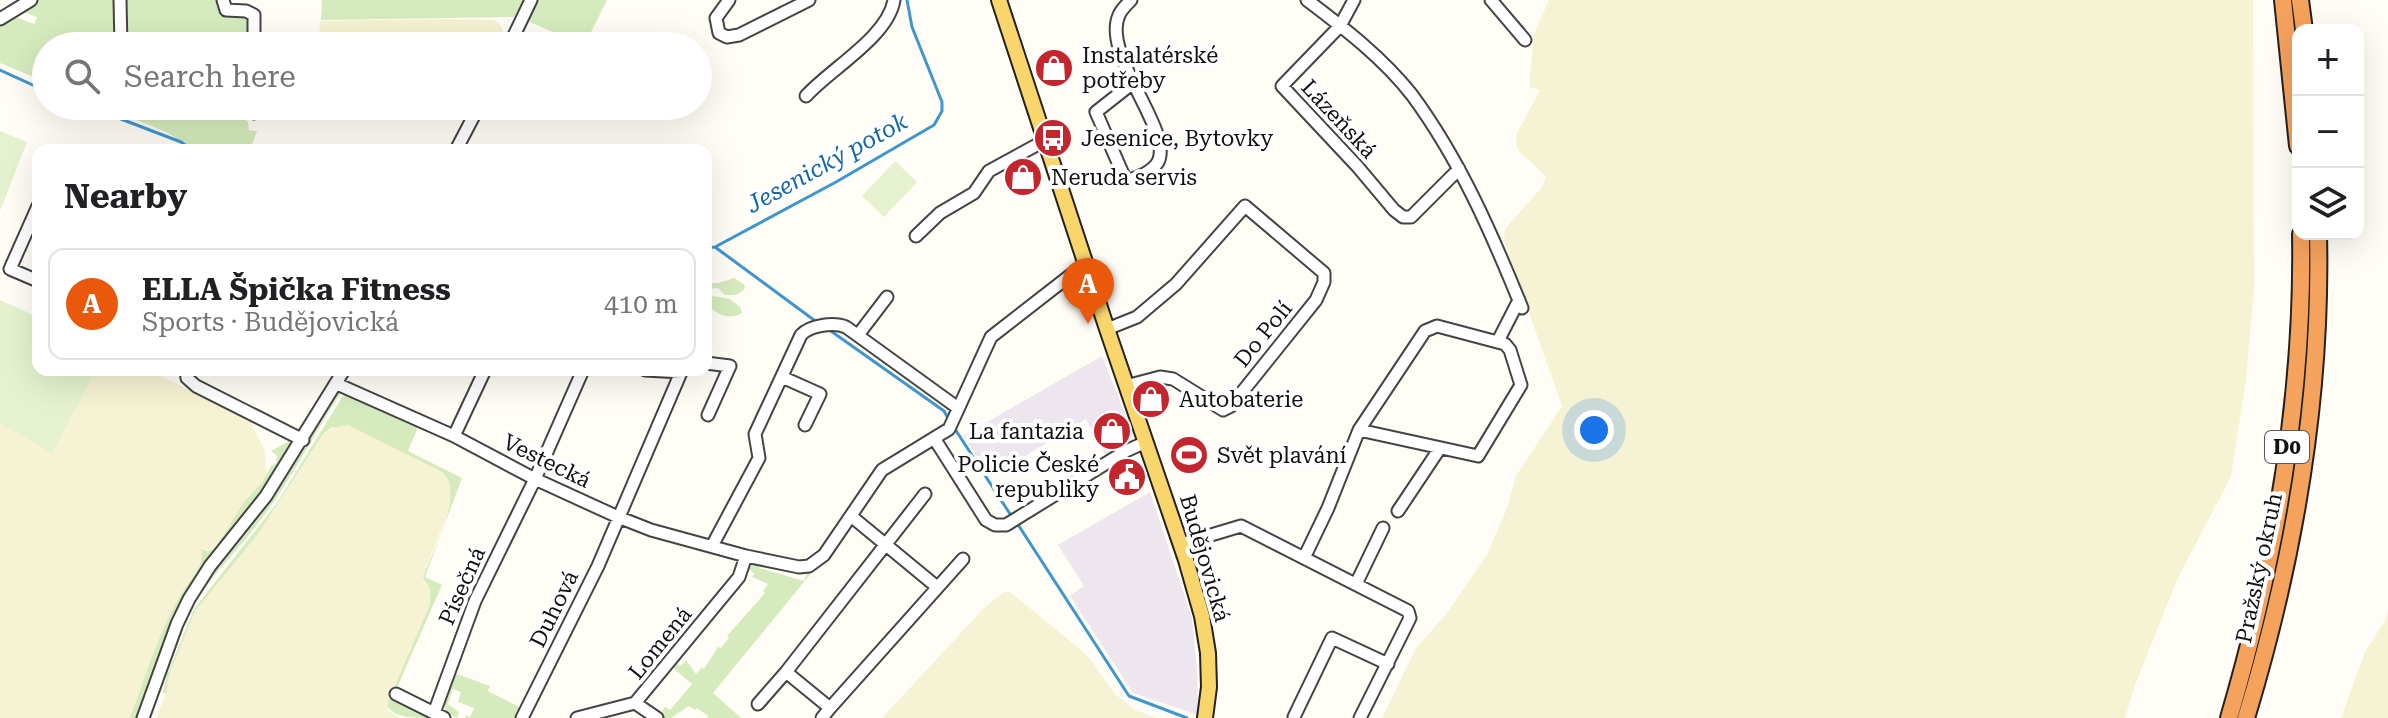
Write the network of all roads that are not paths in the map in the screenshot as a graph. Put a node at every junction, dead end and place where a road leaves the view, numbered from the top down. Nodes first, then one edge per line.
1 (31, 0) edge
2 (120, 0) edge
3 (223, 0) edge
4 (531, 0) edge
5 (729, 0) edge
6 (809, 0) edge
7 (894, 0) edge
8 (999, 0) edge
9 (1131, 0) edge
10 (1307, 0) edge
11 (1354, 0) edge
12 (1491, 0) edge
13 (2283, 0) edge
14 (2300, 0) edge
15 (0, 19) edge
16 (2303, 24) edge
17 (1340, 26) junction
18 (121, 32) edge
19 (254, 32) edge
20 (516, 32) edge
21 (1525, 40) dead end
22 (1134, 82) junction
23 (806, 96) dead end
24 (2293, 96) edge
25 (472, 120) edge
26 (1044, 141) junction
27 (459, 144) edge
28 (1459, 169) junction
29 (32, 220) edge
30 (916, 236) dead end
31 (2301, 240) edge
32 (2318, 240) edge
33 (1086, 268) junction
34 (32, 278) edge
35 (887, 297) dead end
36 (1107, 329) junction
37 (858, 335) junction
38 (1498, 341) junction
39 (712, 364) edge
40 (187, 376) edge
41 (341, 376) edge
42 (482, 376) edge
43 (580, 376) edge
44 (679, 376) edge
45 (782, 377) junction
46 (337, 384) junction
47 (1126, 386) junction
48 (708, 415) dead end
49 (954, 419) junction
50 (805, 425) dead end
51 (1359, 430) junction
52 (454, 436) junction
53 (934, 438) junction
54 (303, 440) junction
55 (1146, 442) junction
56 (1440, 448) junction
57 (535, 479) junction
58 (925, 494) dead end
59 (1398, 511) dead end
60 (851, 516) junction
61 (618, 517) junction
62 (1383, 528) dead end
63 (886, 544) junction
64 (1181, 544) junction
65 (712, 546) junction
66 (746, 556) junction
67 (1304, 558) junction
68 (963, 559) dead end
69 (1356, 584) junction
70 (937, 587) junction
71 (1388, 664) junction
72 (786, 672) junction
73 (396, 694) dead end
74 (635, 703) junction
75 (758, 704) dead end
76 (826, 713) edge
77 (439, 715) edge
78 (1294, 717) edge
79 (143, 718) edge
80 (522, 718) edge
81 (577, 718) edge
82 (657, 718) edge
83 (1205, 718) edge
84 (1360, 718) edge
85 (2229, 718) edge
86 (2246, 718) edge

1 - 15 street
2 - 18 street
3 - 19 street
4 - 20 street
5 - 6 street
7 - 23 street
8 - 26 main road, Budějovická
9 - 22 street
10 - 17 street
11 - 17 street
12 - 21 street
13 - 24 highway
14 - 16 highway
17 - 28 street
17 - 28 street, Lázeňská
22 - 22 street
25 - 27 street
26 - 30 street
26 - 33 main road, Budějovická
28 - 38 street
29 - 34 street
31 - 85 highway, Pražský okruh / D0
32 - 86 highway, Pražský okruh / D0
33 - 36 main road, Budějovická
33 - 49 street
35 - 37 street
36 - 47 main road, Budějovická
36 - 47 street, Do Polí
37 - 45 street
37 - 49 street
38 - 51 street
38 - 56 street
39 - 48 street
40 - 54 street
41 - 46 street
42 - 52 street
43 - 57 street, Písečná
44 - 61 street, Duhová
45 - 50 street
45 - 65 street
46 - 52 street, Vestecká
46 - 54 street
47 - 55 main road, Budějovická
49 - 53 street
51 - 56 street
51 - 67 street
52 - 57 street, Vestecká
53 - 55 street
53 - 60 street
54 - 79 street
55 - 64 main road, Budějovická
56 - 59 street
57 - 61 street, Vestecká
57 - 77 street, Písečná
58 - 63 street
60 - 63 street
60 - 66 street, Vestecká
61 - 65 street, Vestecká
61 - 80 street, Duhová
62 - 69 street
63 - 70 street
63 - 72 street
64 - 67 street
64 - 83 main road, Budějovická
65 - 66 street, Vestecká
66 - 74 street, Lomená
67 - 69 street
68 - 70 street
69 - 71 street
70 - 76 street
71 - 78 street
71 - 84 street
72 - 75 street
72 - 76 street
73 - 77 street
74 - 81 street, Lomená
74 - 82 street

